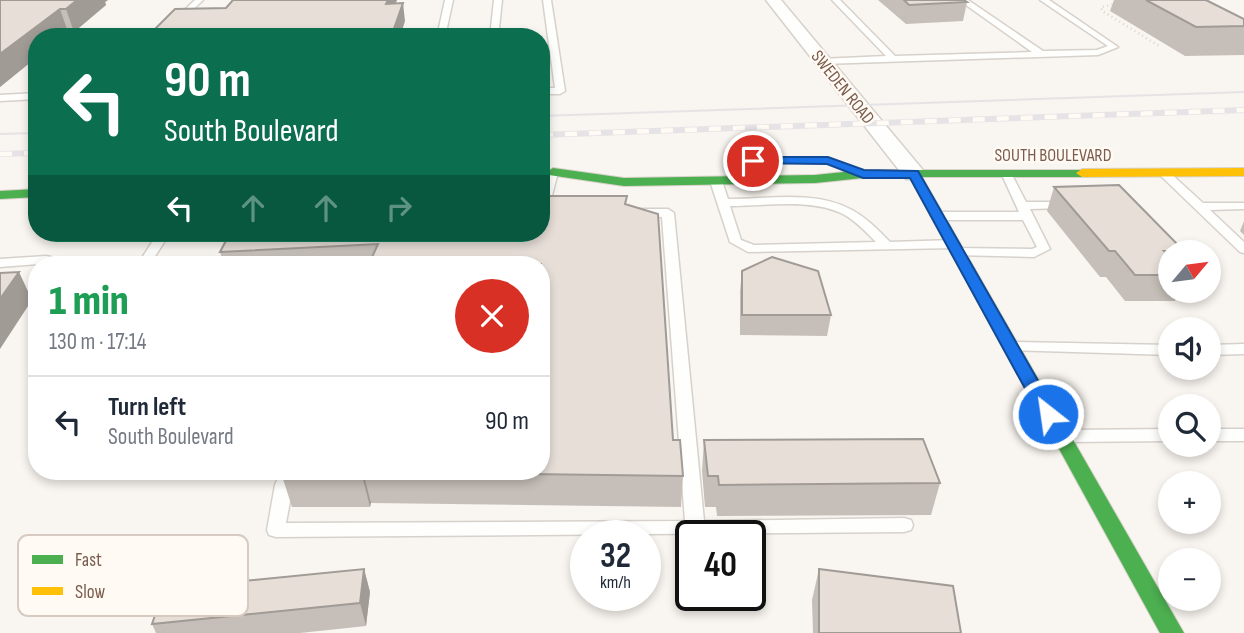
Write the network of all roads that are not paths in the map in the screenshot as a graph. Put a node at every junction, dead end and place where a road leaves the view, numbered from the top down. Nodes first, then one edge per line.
1 (199, 0) edge
2 (449, 0) edge
3 (498, 0) edge
4 (547, 0) edge
5 (773, 0) edge
6 (836, 0) edge
7 (963, 0) edge
8 (1044, 0) edge
9 (169, 28) edge
10 (443, 28) edge
11 (495, 28) edge
12 (1041, 54) junction
13 (893, 59) junction
14 (823, 61) junction
15 (550, 91) edge
16 (28, 96) edge
17 (0, 98) edge
18 (828, 161) dead end
19 (620, 164) dead end
20 (1244, 172) edge
21 (550, 173) edge
22 (550, 173) edge
23 (863, 174) junction
24 (914, 174) junction
25 (1007, 174) junction
26 (1098, 174) junction
27 (1164, 174) junction
28 (815, 179) junction
29 (716, 181) junction
30 (1115, 190) edge
31 (28, 193) edge
32 (0, 195) edge
33 (723, 203) junction
34 (827, 204) junction
35 (1077, 205) edge
36 (1244, 206) edge
37 (1199, 207) junction
38 (1025, 211) junction
39 (617, 213) edge
40 (937, 216) junction
41 (887, 246) junction
42 (955, 248) junction
43 (1244, 249) edge
44 (28, 261) edge
45 (0, 263) edge
46 (1010, 347) junction
47 (1244, 349) edge
48 (1158, 350) edge
49 (1221, 350) edge
50 (1158, 435) edge
51 (1221, 435) edge
52 (1244, 435) edge
53 (1060, 436) junction
54 (286, 480) edge
55 (694, 520) edge
56 (904, 525) dead end
57 (766, 527) edge
58 (675, 528) edge
59 (1172, 633) edge

1 - 9 lane
2 - 10 lane
3 - 11 lane
4 - 15 lane
5 - 14 street, SWEDEN ROAD
6 - 13 lane
7 - 12 lane
8 - 12 lane
12 - 13 lane
13 - 14 lane
14 - 24 street, SWEDEN ROAD
16 - 17 lane
18 - 23 main road, SOUTH BOULEVARD
19 - 21 main road
20 - 27 main road, SOUTH BOULEVARD
22 - 29 main road, SOUTH BOULEVARD
23 - 24 main road, SOUTH BOULEVARD
23 - 28 main road, SOUTH BOULEVARD
24 - 25 main road, SOUTH BOULEVARD
24 - 40 main road
25 - 26 main road, SOUTH BOULEVARD
25 - 38 lane
26 - 27 main road, SOUTH BOULEVARD
26 - 30 lane
27 - 37 lane
28 - 29 main road, SOUTH BOULEVARD
28 - 34 lane
29 - 33 lane
31 - 32 main road
33 - 34 lane
33 - 41 lane
34 - 41 lane
35 - 38 lane
36 - 37 lane
37 - 43 lane
38 - 40 lane
38 - 42 lane
39 - 55 lane
40 - 42 main road
41 - 42 lane
42 - 46 main road
44 - 45 lane
46 - 48 lane
46 - 53 main road
47 - 49 lane
50 - 53 lane
51 - 52 lane
53 - 59 main road
54 - 58 lane
56 - 57 lane

